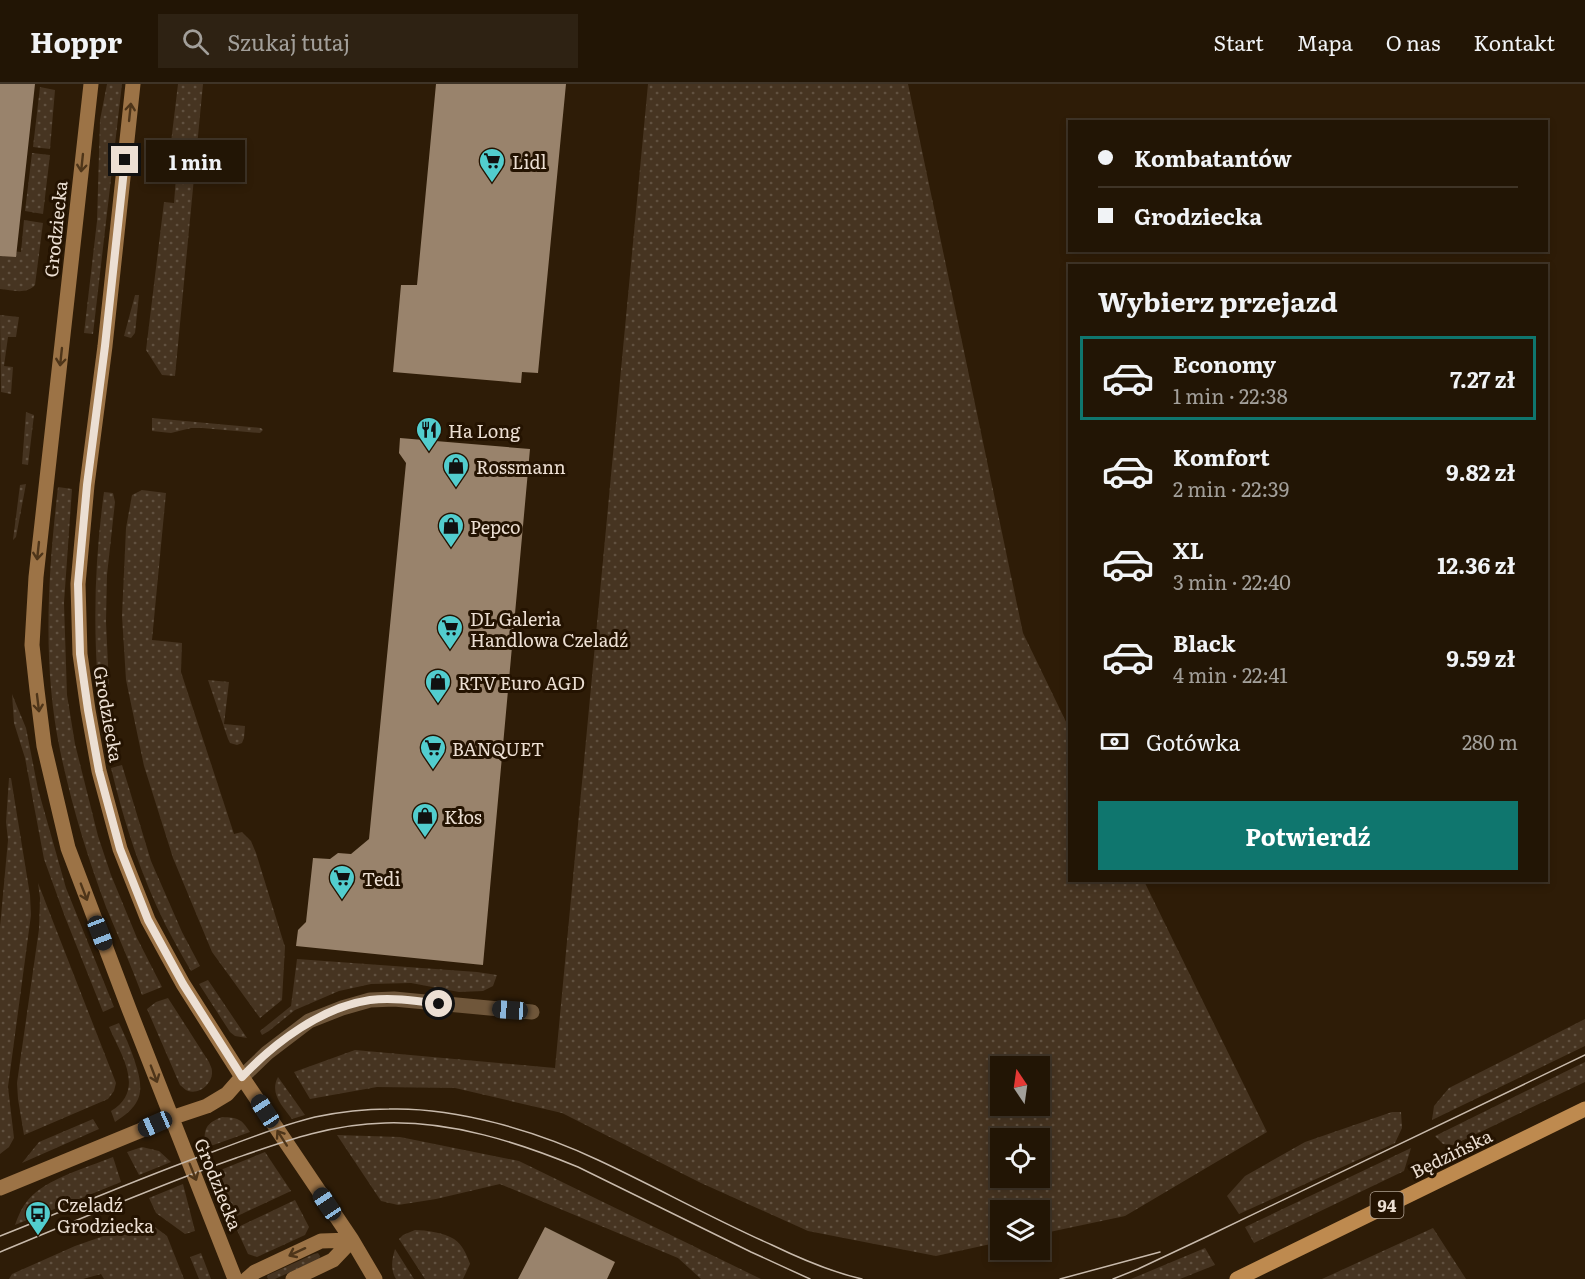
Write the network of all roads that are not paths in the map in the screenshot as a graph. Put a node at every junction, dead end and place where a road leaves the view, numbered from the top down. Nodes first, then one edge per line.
1 (91, 84) edge
2 (133, 84) edge
3 (532, 1012) dead end
4 (242, 1077) junction
5 (1585, 1109) edge
6 (171, 1118) junction
7 (0, 1188) edge
8 (352, 1240) junction
9 (235, 1279) edge
10 (248, 1279) edge
11 (293, 1279) edge
12 (375, 1279) edge
13 (1237, 1279) edge

1 -> 6 street, Grodziecka
4 -> 2 street, Grodziecka
3 - 4 street
4 - 6 street
8 -> 4 street, Grodziecka
5 - 13 main road, Będzińska / 94
6 - 7 street
6 -> 9 street, Grodziecka
8 -> 10 street
8 - 11 street
8 - 12 street, Grodziecka

